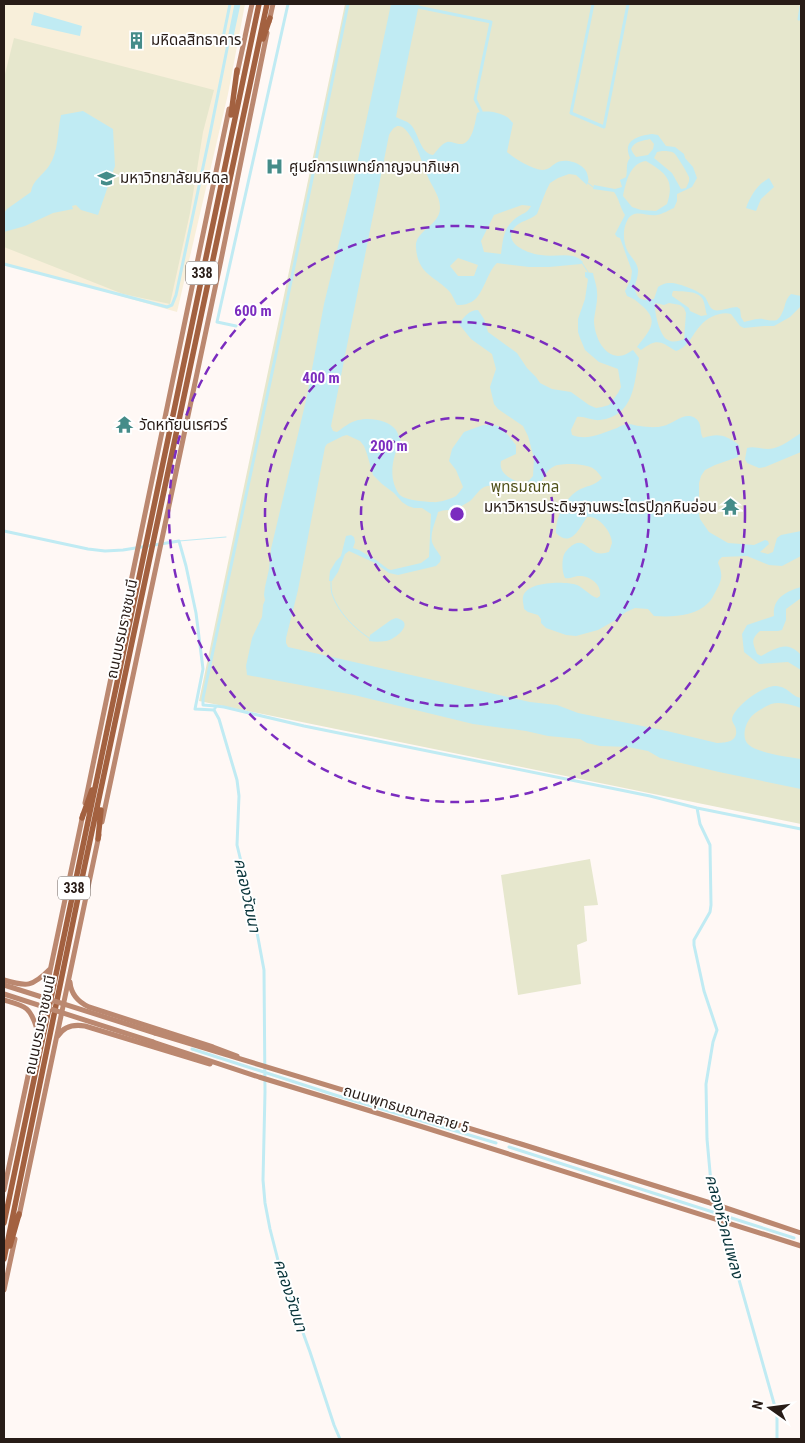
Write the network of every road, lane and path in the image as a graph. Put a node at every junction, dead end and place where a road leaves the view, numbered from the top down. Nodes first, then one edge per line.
1 (252, 4) edge
2 (258, 4) edge
3 (267, 4) edge
4 (273, 4) edge
5 (270, 18) junction
6 (237, 70) junction
7 (251, 81) junction
8 (226, 159) junction
9 (142, 544) junction
10 (141, 552) junction
11 (104, 761) junction
12 (82, 818) junction
13 (98, 839) junction
14 (50, 969) junction
15 (70, 974) junction
16 (4, 980) edge
17 (11, 982) junction
18 (4, 985) edge
19 (4, 994) edge
20 (4, 999) edge
21 (106, 1012) junction
22 (37, 1029) junction
23 (98, 1030) junction
24 (55, 1042) junction
25 (257, 1064) junction
26 (251, 1074) junction
27 (505, 1139) junction
28 (502, 1152) junction
29 (4, 1190) edge
30 (20, 1214) junction
31 (4, 1223) edge
32 (801, 1233) edge
33 (801, 1244) edge
34 (4, 1261) edge
35 (4, 1290) edge

1 - 6 main road, 338
2 - 8 highway, ถนนบรมราชชนนี / 338
3 - 7 highway, ถนนบรมราชชนนี / 338
4 - 5 main road, 338
5 - 7 highway
5 - 13 main road, 338
6 - 8 highway
6 - 9 main road, 338
7 - 11 highway, ถนนบรมราชชนนี / 338
8 - 9 highway, ถนนบรมราชชนนี / 338
9 - 10 highway, ถนนบรมราชชนนี / 338
10 - 11 highway, ถนนบรมราชชนนี / 338
10 - 12 main road, 338
11 - 12 highway
11 - 13 highway
11 - 31 highway, ถนนบรมราชชนนี / 338
11 - 34 highway, ถนนบรมราชชนนี / 338
12 - 14 main road, 338
13 - 15 main road, 338
14 - 17 main road
14 - 22 main road, 338
15 - 21 main road
15 - 24 main road, 338
16 - 17 main road
17 - 20 main road
18 - 25 main road, ถนนพุทธมณฑลสาย 5, bridge
19 - 26 main road, ถนนพุทธมณฑลสาย 5, bridge
20 - 22 main road
21 - 23 main road
21 - 25 main road
22 - 29 main road, 338
23 - 24 main road
23 - 26 main road
24 - 30 main road, 338
25 - 27 main road, ถนนพุทธมณฑลสาย 5
26 - 28 main road, ถนนพุทธมณฑลสาย 5
27 - 28 main road
27 - 32 main road, ถนนพุทธมณฑลสาย 5
28 - 33 main road, ถนนพุทธมณฑลสาย 5
30 - 34 highway
30 - 35 main road, 338

